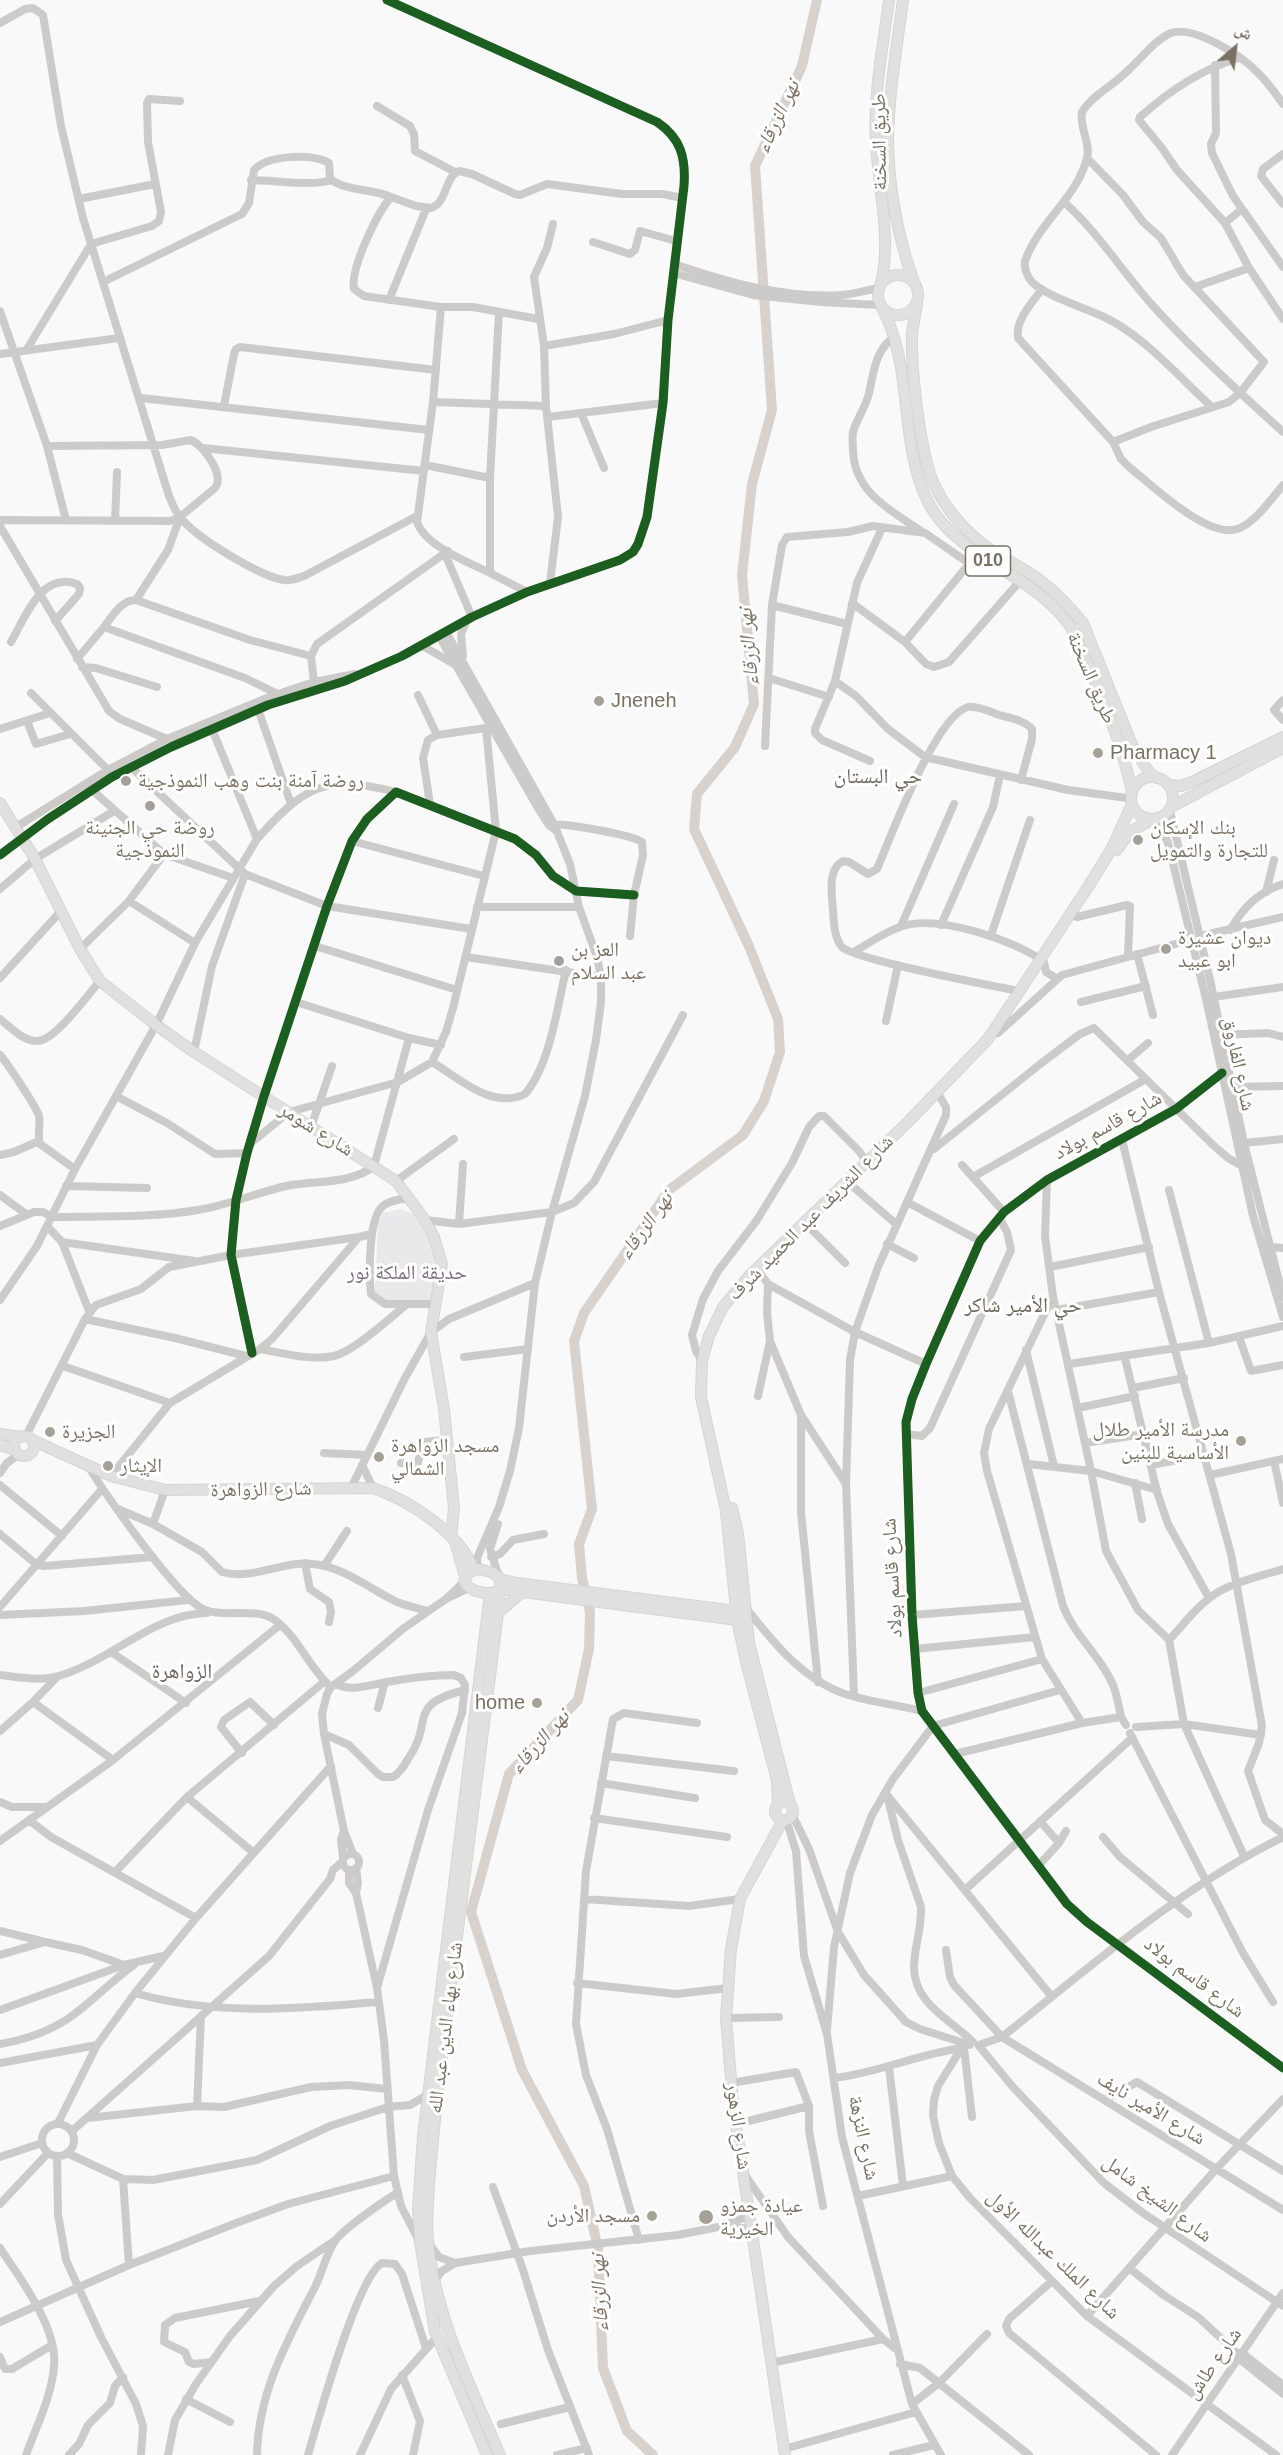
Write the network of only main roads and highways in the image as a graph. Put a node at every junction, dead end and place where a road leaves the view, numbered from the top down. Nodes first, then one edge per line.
1 (890, 0) edge
2 (903, 0) edge
3 (914, 282) junction
4 (880, 286) junction
5 (917, 303) junction
6 (881, 306) junction
7 (1283, 737) edge
8 (1283, 748) edge
9 (1156, 777) junction
10 (1170, 785) junction
11 (1131, 799) junction
12 (0, 803) edge
13 (1171, 809) junction
14 (1155, 820) junction
15 (1042, 960) junction
16 (0, 1434) edge
17 (26, 1438) junction
18 (0, 1445) edge
19 (56, 1451) junction
20 (17, 1452) junction
21 (31, 1453) junction
22 (733, 1533) junction
23 (453, 1539) junction
24 (470, 1577) junction
25 (497, 1586) junction
26 (555, 1592) junction
27 (521, 1593) junction
28 (498, 1613) junction
29 (741, 1616) junction
30 (749, 1642) junction
31 (784, 1813) junction
32 (436, 2071) junction
33 (424, 2242) junction
34 (465, 2390) junction
35 (785, 2452) edge
36 (487, 2455) edge
37 (500, 2455) edge

1 - 4 main road, طريق السخنة / 010
2 - 3 main road, طريق السخنة / 010
3 - 4 main road
3 - 5 main road, 010
4 - 6 main road, 010
5 - 6 main road
5 - 9 main road, طريق السخنة / 010
6 - 11 main road, طريق السخنة / 010
7 - 10 main road
8 - 13 main road
9 - 10 main road
9 - 11 main road
10 - 13 main road
11 - 14 main road
11 - 15 main road, شارع الشريف عبد الحميد شرف
12 - 23 main road, شارع شومر
13 - 14 main road
14 - 15 main road, شارع الشريف عبد الحميد شرف
15 - 22 main road, شارع الشريف عبد الحميد شرف
15 - 22 main road, شارع الشريف عبد الحميد شرف
16 - 17 main road, شارع الزواهرة
17 - 19 main road, شارع الزواهرة
17 - 20 main road
17 - 21 main road
18 - 20 main road
19 - 21 main road, شارع الزواهرة
19 - 23 main road, شارع الزواهرة
20 - 21 main road
22 - 29 main road, شارع الشريف عبد الحميد شرف
22 - 29 main road, شارع الشريف عبد الحميد شرف
23 - 24 main road
24 - 25 main road
24 - 25 main road
25 - 26 main road
25 - 27 main road
25 - 28 main road, شارع بهاء الدين عبد الله
25 - 32 main road, شارع بهاء الدين عبد الله
26 - 27 main road
26 - 29 main road
27 - 28 main road
28 - 32 main road, شارع بهاء الدين عبد الله
29 - 30 main road, شارع الشريف عبد الحميد شرف
29 - 30 main road
29 - 31 main road, شارع الشريف عبد الحميد شرف
30 - 31 main road, شارع الشريف عبد الحميد شرف
31 - 35 main road, شارع الزهور
32 - 33 main road, شارع بهاء الدين عبد الله
32 - 33 main road, شارع بهاء الدين عبد الله
33 - 34 main road, شارع بهاء الدين عبد الله
33 - 34 main road, شارع بهاء الدين عبد الله
34 - 36 main road, شارع بهاء الدين عبد الله
34 - 37 main road, شارع بهاء الدين عبد الله

